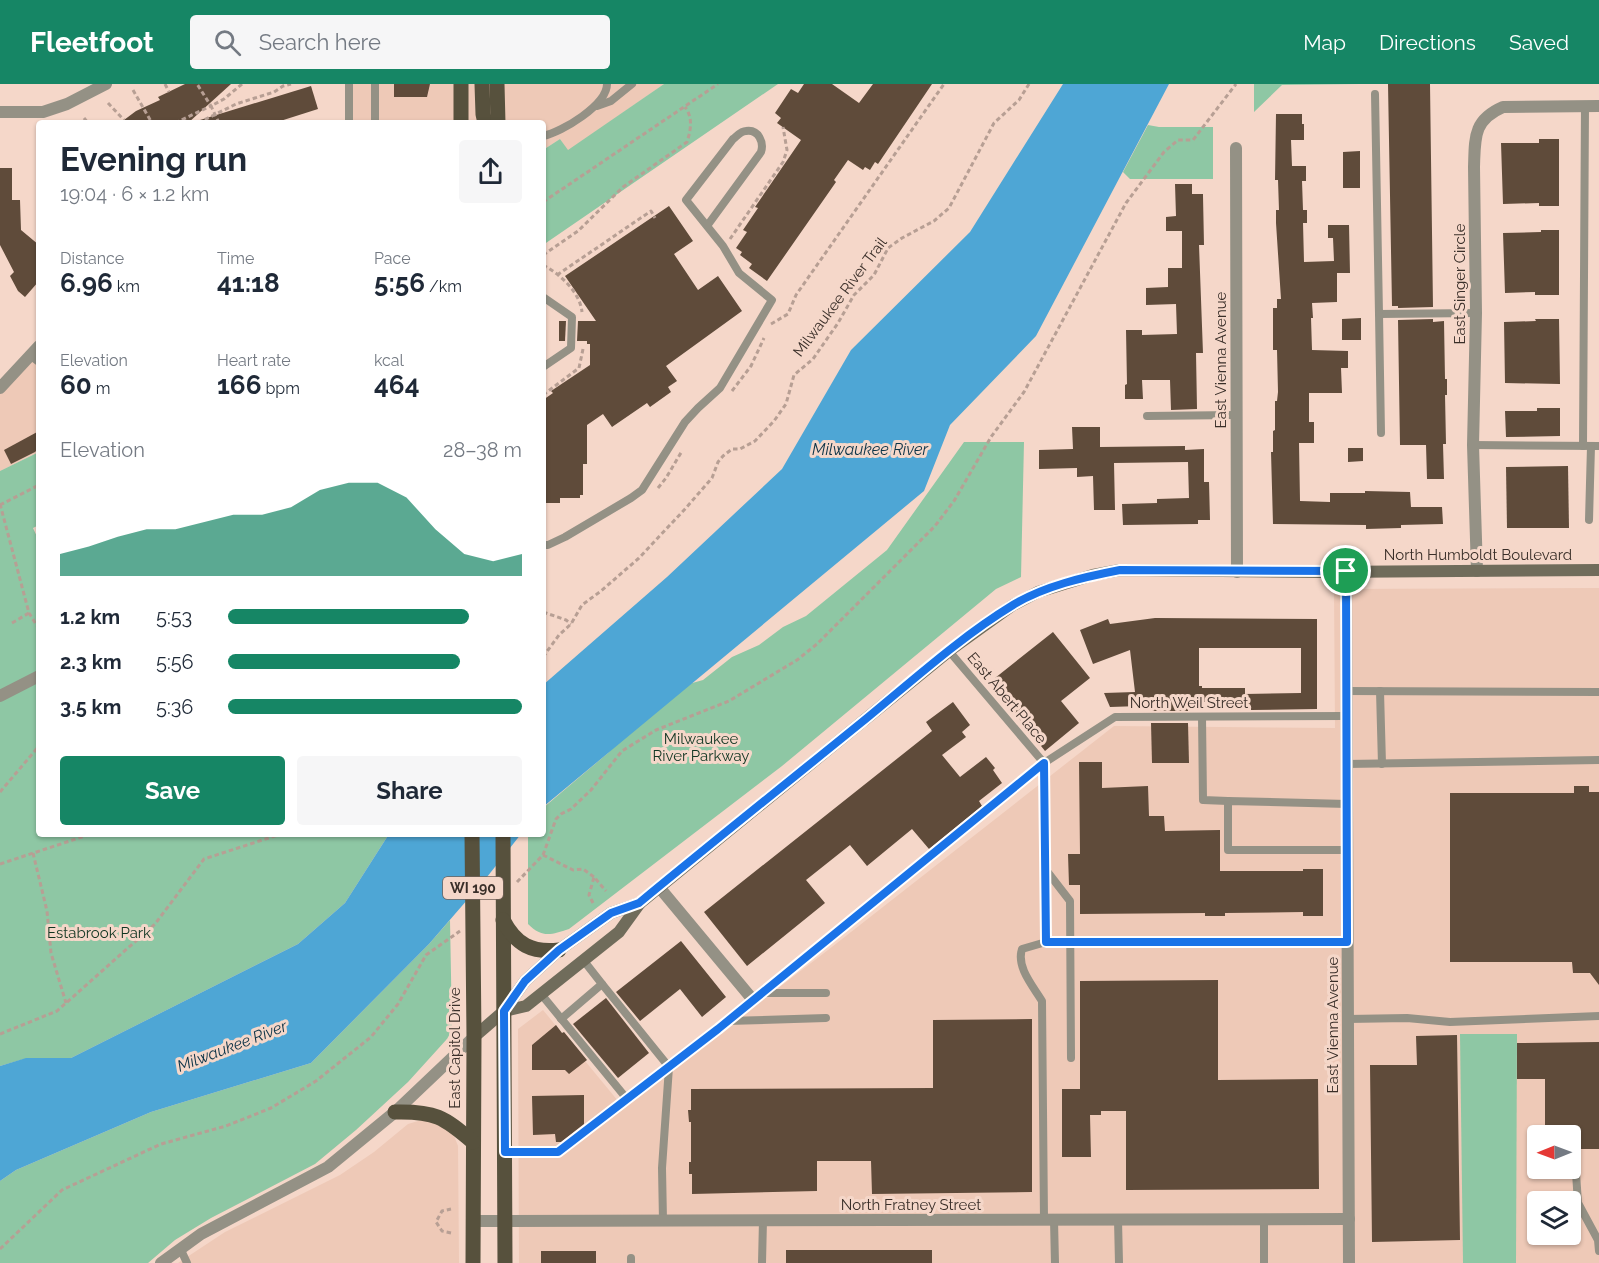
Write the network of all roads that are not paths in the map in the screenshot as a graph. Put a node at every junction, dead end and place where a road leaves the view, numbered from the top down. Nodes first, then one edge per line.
1 (106, 84) edge
2 (349, 84) edge
3 (375, 84) edge
4 (461, 84) edge
5 (482, 84) edge
6 (497, 84) edge
7 (607, 84) edge
8 (632, 84) edge
9 (1375, 94) dead end
10 (596, 106) junction
11 (1585, 106) junction
12 (1599, 106) edge
13 (0, 112) edge
14 (43, 117) edge
15 (349, 120) edge
16 (375, 120) edge
17 (461, 120) edge
18 (484, 120) edge
19 (498, 120) edge
20 (546, 135) edge
21 (1236, 148) dead end
22 (707, 226) junction
23 (546, 299) edge
24 (1476, 313) junction
25 (1379, 314) junction
26 (36, 355) edge
27 (546, 364) edge
28 (0, 388) edge
29 (1236, 415) junction
30 (1147, 416) dead end
31 (1381, 433) dead end
32 (1473, 445) junction
33 (1591, 446) edge
34 (1589, 520) dead end
35 (546, 545) edge
36 (1599, 570) edge
37 (1346, 571) junction
38 (1477, 571) junction
39 (1237, 572) junction
40 (949, 651) junction
41 (36, 678) edge
42 (1346, 691) junction
43 (1380, 691) junction
44 (1599, 692) edge
45 (0, 696) edge
46 (1346, 716) junction
47 (1202, 717) junction
48 (1599, 760) edge
49 (1044, 763) junction
50 (1346, 764) junction
51 (1382, 764) junction
52 (1228, 801) junction
53 (1347, 804) junction
54 (471, 837) edge
55 (503, 837) edge
56 (1347, 850) junction
57 (1046, 869) junction
58 (659, 887) junction
59 (639, 903) junction
60 (503, 920) junction
61 (1046, 942) junction
62 (1070, 942) junction
63 (1347, 942) junction
64 (559, 950) junction
65 (584, 960) junction
66 (602, 984) junction
67 (825, 993) dead end
68 (542, 994) junction
69 (757, 996) junction
70 (504, 1011) junction
71 (1599, 1016) edge
72 (826, 1018) dead end
73 (561, 1019) junction
74 (1348, 1019) junction
75 (727, 1021) junction
76 (474, 1037) junction
77 (1071, 1058) dead end
78 (669, 1067) junction
79 (627, 1099) junction
80 (395, 1112) junction
81 (473, 1142) junction
82 (505, 1152) junction
83 (1576, 1179) edge
84 (1349, 1219) junction
85 (1049, 1220) junction
86 (1118, 1220) junction
87 (1264, 1220) junction
88 (472, 1221) junction
89 (505, 1221) junction
90 (663, 1221) junction
91 (763, 1221) junction
92 (180, 1248) junction
93 (1599, 1251) edge
94 (161, 1263) edge
95 (187, 1263) edge
96 (473, 1263) edge
97 (505, 1263) edge
98 (762, 1263) edge
99 (1055, 1263) edge
100 (1119, 1263) edge
101 (1264, 1263) edge
102 (1349, 1263) edge

1 - 14 street
2 - 15 lane
3 - 16 lane
4 - 17 main road
5 - 18 main road
6 - 19 main road
7 - 10 lane
8 - 10 lane
9 - 25 lane
10 - 20 lane
11 - 12 street, East Singer Circle
11 - 24 street, East Singer Circle
11 - 33 lane
13 - 14 street
21 - 29 street, East Vienna Avenue
22 - 22 lane
22 - 35 lane
23 - 27 lane
24 - 25 lane
24 - 32 street, East Singer Circle
25 - 31 lane
26 - 28 street
29 - 30 lane
29 - 39 street, East Vienna Avenue
32 - 33 lane
32 - 38 street, East Singer Circle
33 - 34 lane
36 - 38 main road, North Humboldt Boulevard
37 - 38 main road, North Humboldt Boulevard
37 - 39 main road, North Humboldt Boulevard
37 - 42 street, East Vienna Avenue
39 - 40 main road, North Humboldt Boulevard
40 - 49 lane, East Abert Place
40 - 58 main road, North Humboldt Boulevard
41 - 45 street
42 - 43 lane
42 - 46 street, East Vienna Avenue
43 - 44 lane
43 - 51 lane
46 - 47 lane, North Weil Street
46 - 50 street, East Vienna Avenue
47 - 49 lane, North Weil Street
47 - 52 lane
48 - 51 lane
49 - 57 lane, East Abert Place
49 - 69 lane, North Weil Street
50 - 51 lane
50 - 53 street, East Vienna Avenue
52 - 53 lane
52 - 56 lane
53 - 56 street, East Vienna Avenue
54 - 76 main road, East Capitol Drive / WI 190
55 - 60 main road, WI 190
56 - 63 street, East Vienna Avenue
57 - 61 lane, East Abert Place
57 - 62 lane
58 - 59 main road, North Humboldt Boulevard
58 - 69 street
59 - 64 main road, North Humboldt Boulevard
59 - 65 main road, North Humboldt Boulevard
60 - 64 main road
60 - 70 main road, WI 190
61 - 62 street
61 - 85 lane
62 - 63 street
62 - 77 lane
63 - 74 street, East Vienna Avenue
64 - 70 main road, North Humboldt Boulevard
65 - 66 lane
65 - 68 main road, North Humboldt Boulevard
66 - 73 lane
66 - 78 lane
67 - 69 lane
68 - 70 main road, North Humboldt Boulevard
68 - 73 lane
69 - 75 lane, North Weil Street
70 - 76 main road, North Humboldt Boulevard
70 - 82 main road, WI 190
71 - 74 lane
72 - 75 lane
73 - 79 lane
74 - 84 street, East Vienna Avenue
75 - 78 lane, North Weil Street
76 - 80 street, North Humboldt Boulevard
76 - 81 main road, East Capitol Drive / WI 190
78 - 79 lane, North Weil Street
78 - 90 lane
79 - 82 lane, North Weil Street
80 - 81 main road
80 - 92 street, North Humboldt Boulevard
81 - 88 main road, East Capitol Drive / WI 190
82 - 89 main road, WI 190
83 - 93 lane
84 - 87 street, North Fratney Street
84 - 102 street, East Vienna Avenue
85 - 86 street, North Fratney Street
85 - 91 street, North Fratney Street
85 - 99 lane
86 - 87 street, North Fratney Street
86 - 100 lane
87 - 101 lane
88 - 89 street, North Fratney Street
88 - 96 main road, East Capitol Drive / WI 190
89 - 90 street, North Fratney Street
89 - 97 main road, WI 190
90 - 91 street, North Fratney Street
91 - 98 lane
92 - 94 street, North Humboldt Boulevard
92 - 95 lane

